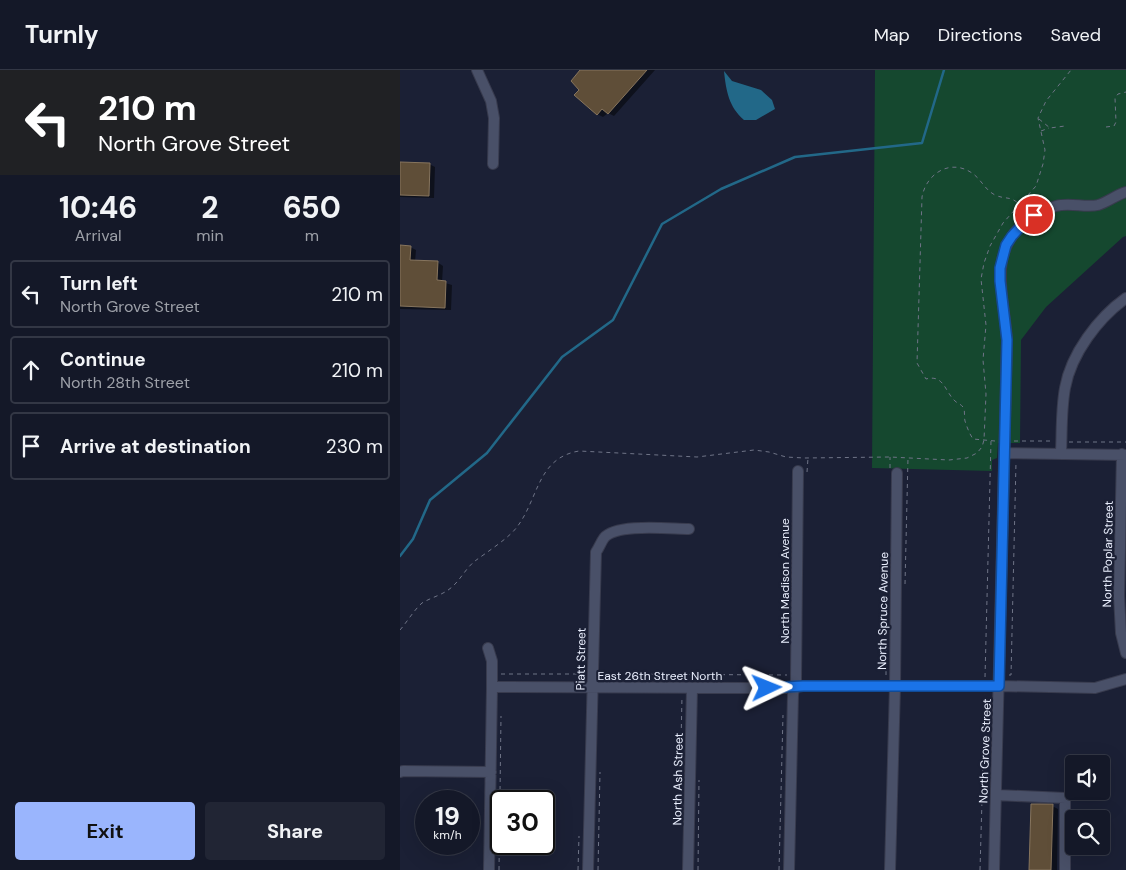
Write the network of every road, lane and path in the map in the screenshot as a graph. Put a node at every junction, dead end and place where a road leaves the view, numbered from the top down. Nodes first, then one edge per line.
1 (477, 70) edge
2 (1071, 70) edge
3 (1126, 92) edge
4 (1038, 118) junction
5 (1065, 126) dead end
6 (1106, 127) dead end
7 (1050, 128) junction
8 (1040, 131) junction
9 (493, 164) dead end
10 (1126, 192) edge
11 (1020, 205) junction
12 (1126, 298) edge
13 (984, 440) junction
14 (1017, 441) dead end
15 (1005, 452) junction
16 (1016, 453) junction
17 (1061, 453) junction
18 (1124, 454) edge
19 (808, 458) junction
20 (798, 471) dead end
21 (897, 473) dead end
22 (807, 478) dead end
23 (689, 529) dead end
24 (400, 630) edge
25 (488, 648) dead end
26 (1126, 652) edge
27 (498, 674) dead end
28 (593, 674) junction
29 (796, 675) junction
30 (1126, 679) edge
31 (999, 680) junction
32 (492, 686) junction
33 (895, 686) junction
34 (985, 686) junction
35 (795, 687) junction
36 (593, 688) junction
37 (692, 688) junction
38 (682, 696) dead end
39 (501, 716) dead end
40 (783, 716) dead end
41 (400, 772) edge
42 (491, 772) junction
43 (700, 772) dead end
44 (680, 792) dead end
45 (996, 795) junction
46 (489, 870) edge
47 (498, 870) edge
48 (588, 870) edge
49 (688, 870) edge
50 (698, 870) edge
51 (778, 870) edge
52 (789, 870) edge
53 (890, 870) edge
54 (980, 870) edge
55 (994, 870) edge
56 (1065, 870) edge

1 - 9 street
2 - 4 path
3 - 6 path
4 - 7 path
4 - 8 path
5 - 7 path
7 - 8 path
8 - 11 path
10 - 15 street, North Grove Street
11 - 13 path
11 - 13 path
12 - 17 street
13 - 19 path
13 - 34 path
14 - 16 path
15 - 16 street
15 - 31 street, North Grove Street
16 - 17 street
16 - 31 path
17 - 18 street
18 - 26 street, North Poplar Street
19 - 22 path
19 - 24 path
20 - 29 street, North Madison Avenue
21 - 33 street, North Spruce Avenue
23 - 28 street, Piatt Street
25 - 32 street
27 - 28 path
28 - 29 path
28 - 36 street, Piatt Street
29 - 35 street, North Madison Avenue
30 - 31 street, East 26th Street North
31 - 34 street, East 26th Street North
31 - 45 street, North Grove Street
32 - 36 street, East 26th Street North
32 - 42 street
33 - 34 street, East 26th Street North
33 - 35 street, East 26th Street North
33 - 53 street, North Spruce Avenue
34 - 54 path
35 - 37 street, East 26th Street North
35 - 52 street, North Madison Avenue
36 - 37 street, East 26th Street North
36 - 48 street, Piatt Street
37 - 49 street, North Ash Street
38 - 44 path
39 - 47 path
40 - 51 path
41 - 42 street
42 - 46 street
43 - 50 path
45 - 55 street, North Grove Street
45 - 56 street

